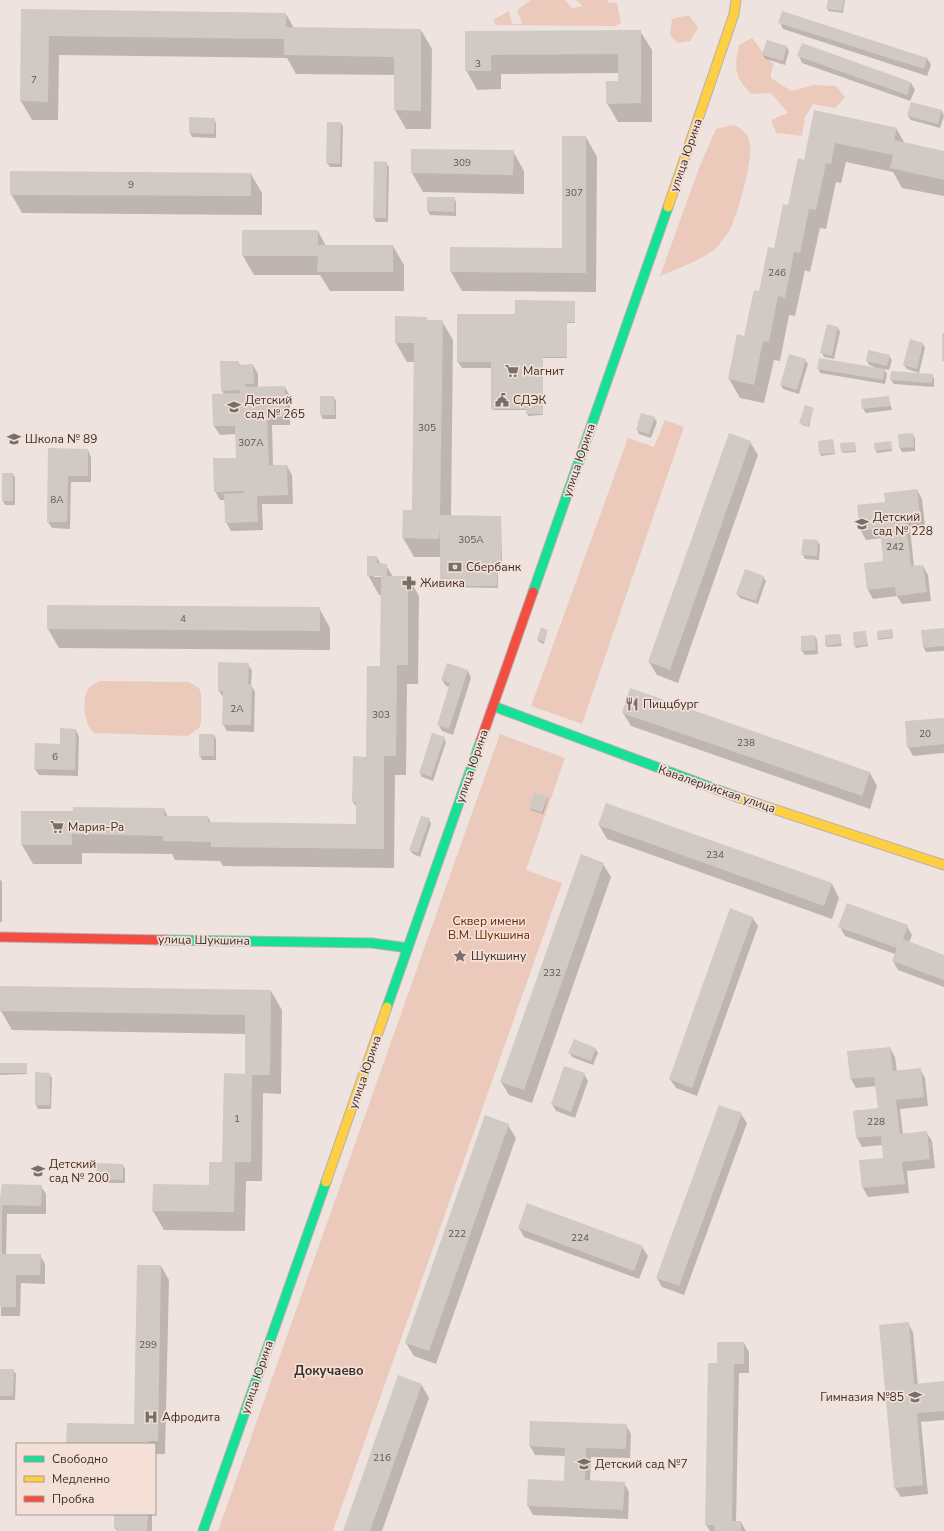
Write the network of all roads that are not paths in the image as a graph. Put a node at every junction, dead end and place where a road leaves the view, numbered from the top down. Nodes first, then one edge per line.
1 (736, 0) edge
2 (493, 706) junction
3 (944, 865) edge
4 (0, 937) edge
5 (408, 948) junction
6 (204, 1531) edge

1 - 2 street, улица Юрина
2 - 3 street, Кавалерийская улица
2 - 5 street, улица Юрина
4 - 5 street, улица Шукшина
5 - 6 street, улица Юрина

